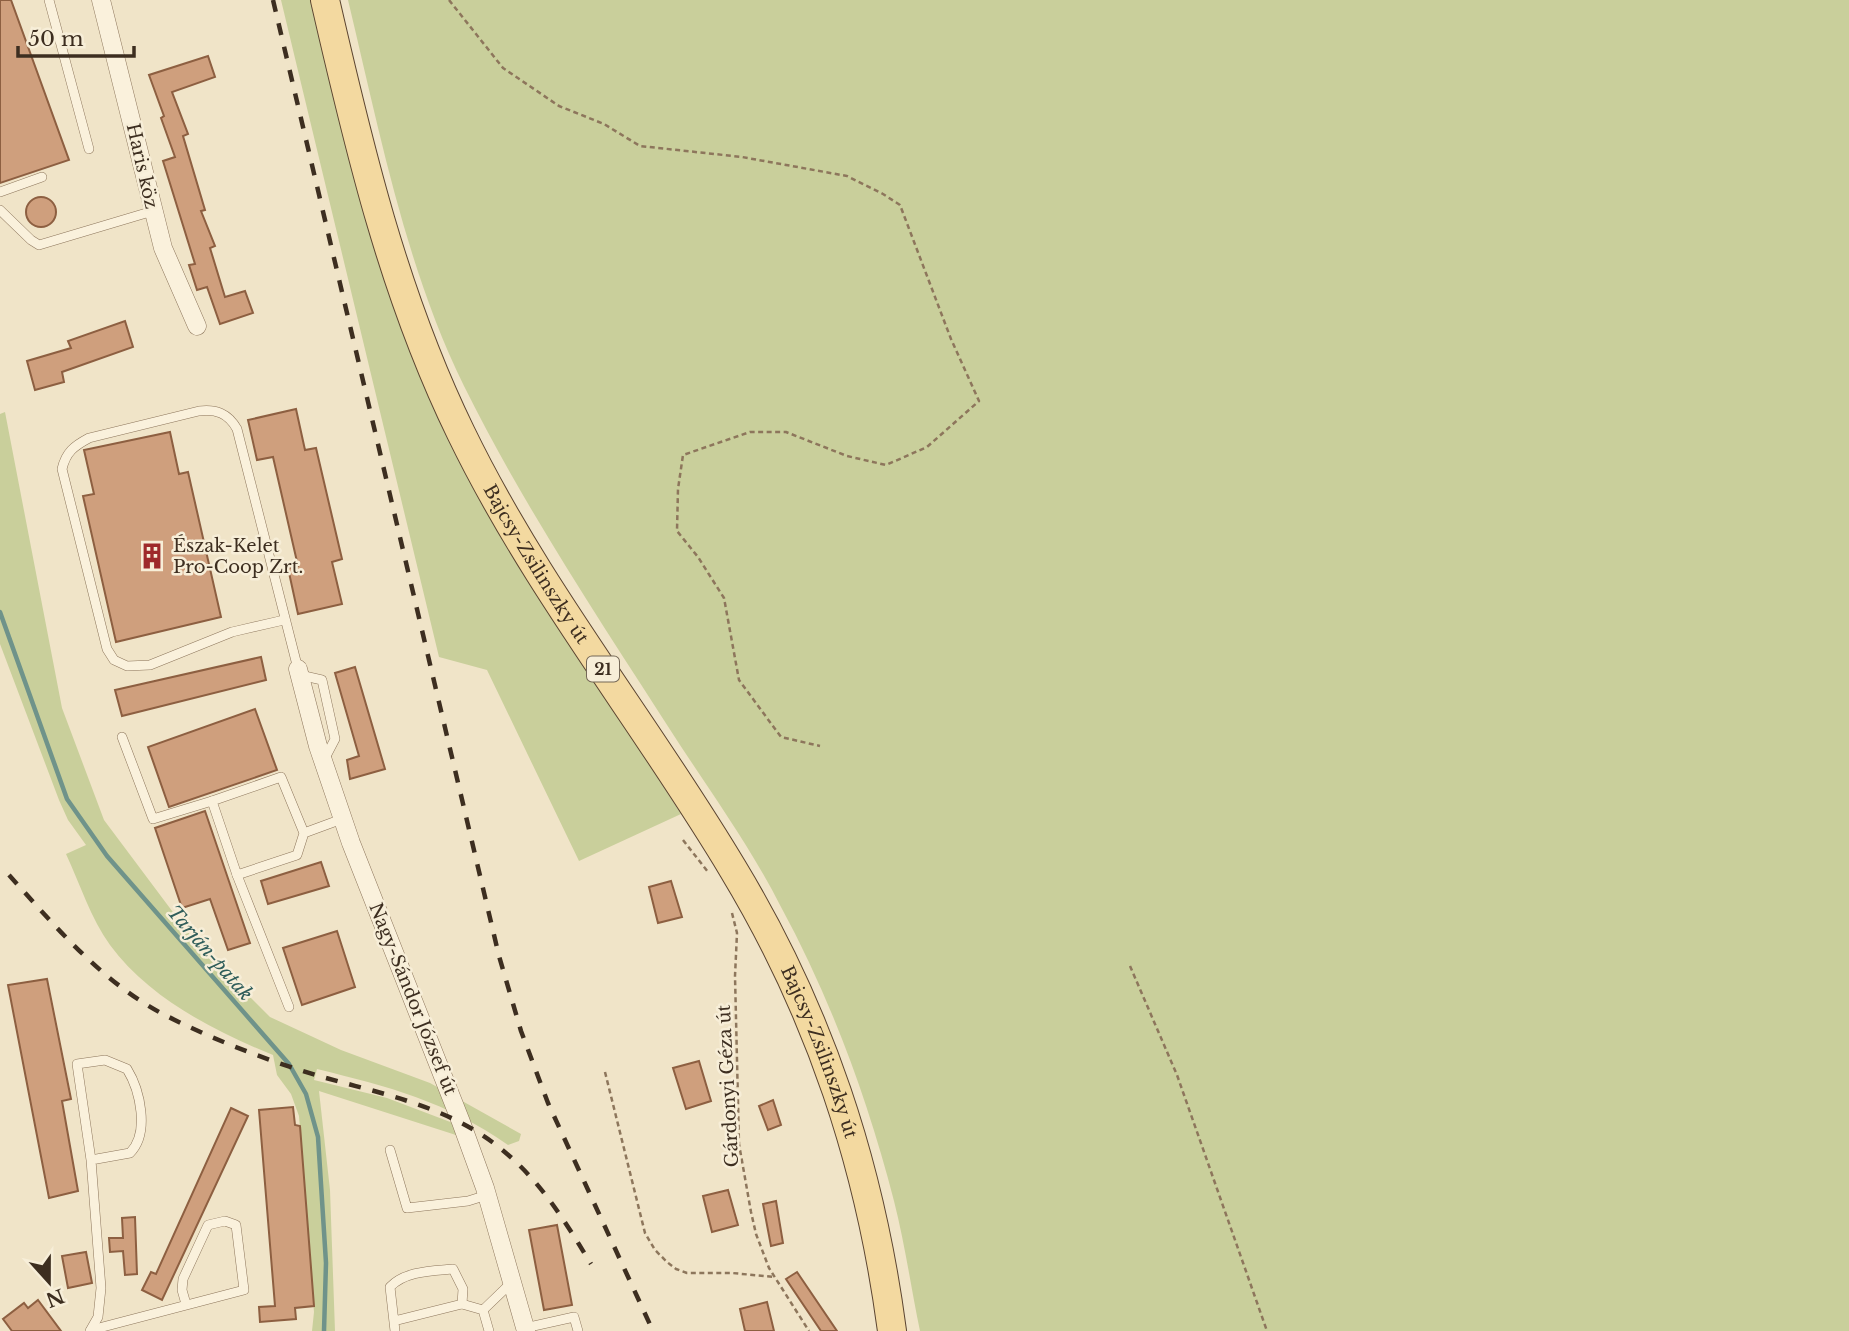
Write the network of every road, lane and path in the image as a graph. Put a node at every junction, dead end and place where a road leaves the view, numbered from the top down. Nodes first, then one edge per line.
1 (50, 0) edge
2 (101, 0) edge
3 (325, 0) edge
4 (449, 0) edge
5 (89, 149) dead end
6 (42, 177) dead end
7 (0, 192) edge
8 (0, 210) edge
9 (153, 211) junction
10 (197, 326) dead end
11 (284, 620) junction
12 (299, 672) joint
13 (122, 737) dead end
14 (820, 746) dead end
15 (212, 801) junction
16 (342, 819) junction
17 (304, 833) junction
18 (683, 840) dead end
19 (707, 872) dead end
20 (237, 875) junction
21 (730, 908) dead end
22 (1130, 966) dead end
23 (289, 1007) dead end
24 (605, 1072) dead end
25 (390, 1150) dead end
26 (91, 1160) junction
27 (487, 1195) junction
28 (775, 1277) junction
29 (513, 1282) junction
30 (186, 1304) junction
31 (462, 1304) junction
32 (483, 1310) junction
33 (395, 1326) edge
34 (526, 1329) edge
35 (90, 1331) edge
36 (489, 1331) edge
37 (578, 1331) edge
38 (809, 1331) edge
39 (892, 1331) edge
40 (1267, 1331) edge

1 - 5 lane
2 - 9 street, Haris köz
3 - 39 main road, Bajcsy-Zsilinszky út / 21
4 - 14 path
6 - 7 lane
8 - 9 lane
9 - 10 street, Haris köz
11 - 11 lane
11 - 12 lane
12 - 16 street, Nagy-Sándor József út
13 - 15 lane
15 - 17 lane
15 - 20 lane
16 - 17 lane
16 - 27 street, Nagy-Sándor József út
17 - 20 lane
18 - 19 path
20 - 23 lane
21 - 28 path, Gárdonyi Géza út
22 - 40 path
24 - 28 path
25 - 27 lane
26 - 26 lane
26 - 35 lane
27 - 29 street, Nagy-Sándor József út
28 - 38 path, Gárdonyi Géza út
29 - 32 lane
29 - 34 street, Nagy-Sándor József út
30 - 30 lane
30 - 35 lane
31 - 32 lane
31 - 33 lane
31 - 33 lane
32 - 36 lane
34 - 37 lane

